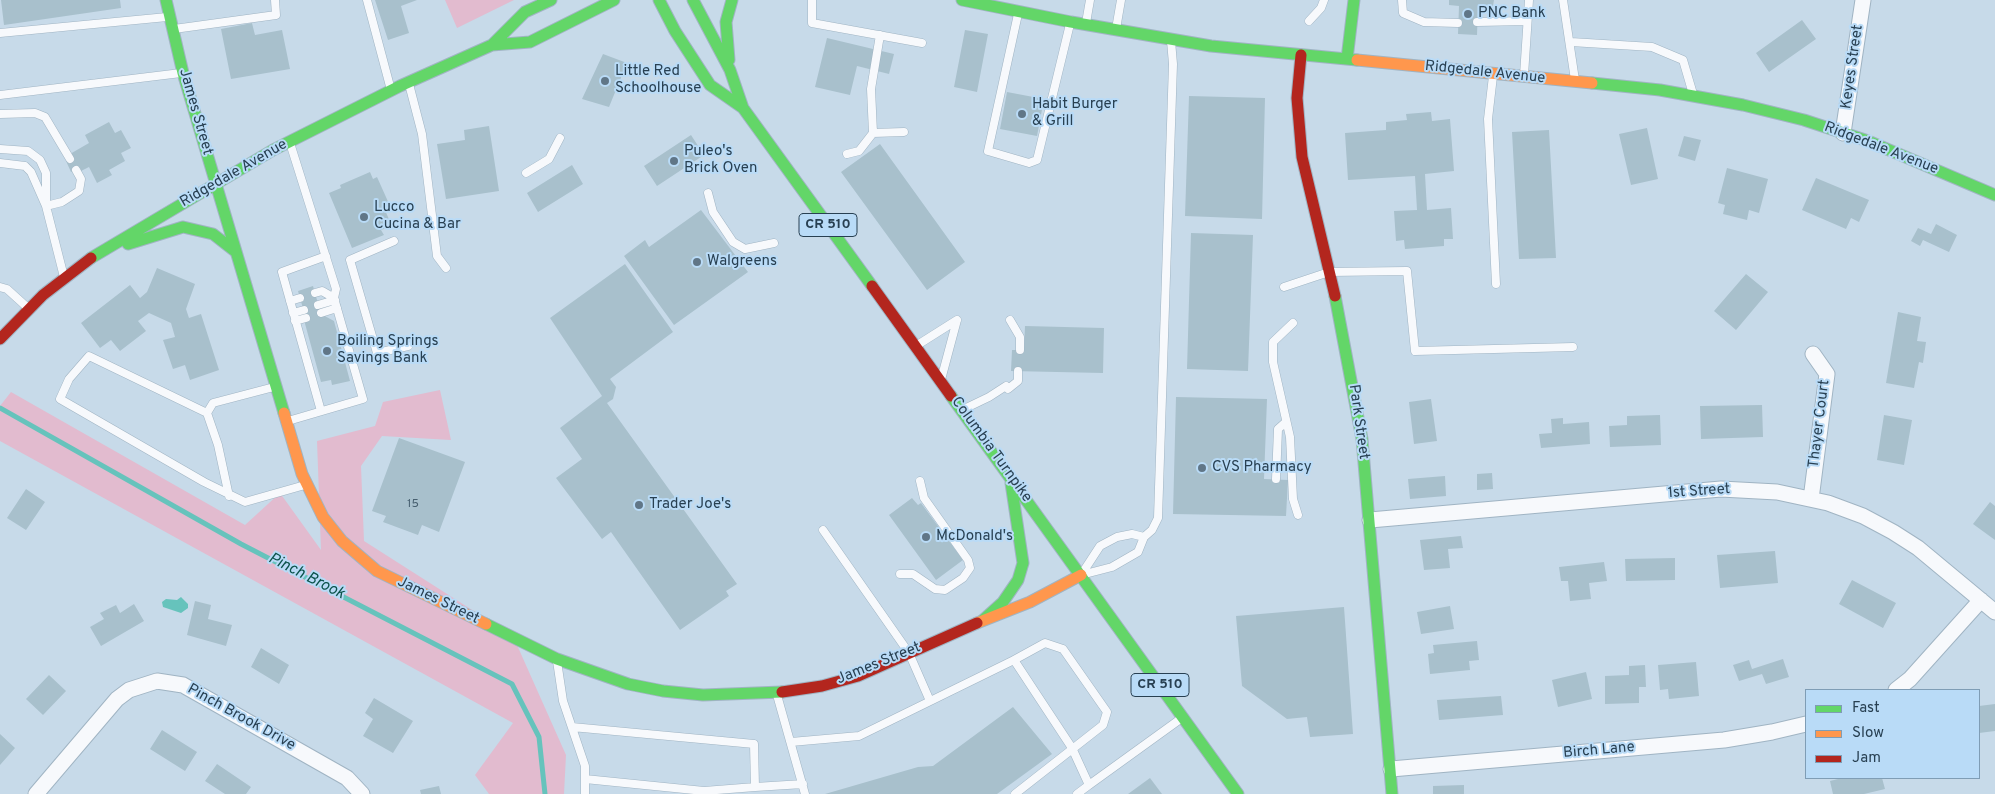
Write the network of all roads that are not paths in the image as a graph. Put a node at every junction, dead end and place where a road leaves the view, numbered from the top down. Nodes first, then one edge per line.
1 (166, 0) edge
2 (275, 0) edge
3 (367, 0) edge
4 (614, 0) edge
5 (660, 0) edge
6 (693, 0) edge
7 (732, 0) edge
8 (812, 0) edge
9 (962, 0) edge
10 (1090, 0) edge
11 (1121, 0) edge
12 (1324, 0) edge
13 (1354, 0) edge
14 (1402, 0) edge
15 (1528, 0) edge
16 (1563, 0) edge
17 (1863, 0) edge
18 (546, 2) edge
19 (984, 2) edge
20 (1003, 4) edge
21 (1018, 12) junction
22 (170, 17) junction
23 (1309, 21) dead end
24 (1527, 21) junction
25 (1071, 22) junction
26 (1458, 22) dead end
27 (1477, 22) dead end
28 (1086, 25) junction
29 (172, 30) junction
30 (1115, 31) junction
31 (0, 33) edge
32 (880, 35) junction
33 (1172, 41) junction
34 (922, 42) dead end
35 (1571, 42) junction
36 (492, 45) junction
37 (1301, 55) junction
38 (1347, 59) junction
39 (730, 70) junction
40 (184, 73) junction
41 (1493, 74) junction
42 (1524, 77) junction
43 (409, 82) junction
44 (1575, 82) junction
45 (391, 90) junction
46 (0, 95) edge
47 (1693, 96) junction
48 (743, 108) junction
49 (0, 114) edge
50 (904, 132) dead end
51 (873, 133) junction
52 (1843, 133) junction
53 (560, 138) dead end
54 (289, 142) junction
55 (0, 149) edge
56 (847, 154) dead end
57 (70, 159) dead end
58 (0, 163) edge
59 (76, 170) dead end
60 (526, 173) dead end
61 (215, 184) junction
62 (708, 193) dead end
63 (1995, 195) edge
64 (46, 206) junction
65 (394, 241) dead end
66 (774, 243) dead end
67 (236, 252) junction
68 (97, 254) junction
69 (326, 256) junction
70 (446, 268) dead end
71 (1329, 272) junction
72 (64, 279) junction
73 (1496, 284) dead end
74 (0, 287) edge
75 (1284, 287) dead end
76 (315, 293) dead end
77 (300, 298) dead end
78 (290, 301) junction
79 (336, 302) junction
80 (30, 309) junction
81 (320, 309) dead end
82 (305, 314) dead end
83 (294, 317) junction
84 (1010, 320) dead end
85 (1293, 323) dead end
86 (0, 339) edge
87 (408, 346) dead end
88 (915, 346) junction
89 (1572, 347) dead end
90 (1020, 350) dead end
91 (1813, 354) dead end
92 (1018, 371) dead end
93 (941, 380) junction
94 (275, 386) junction
95 (962, 410) junction
96 (321, 412) junction
97 (207, 413) junction
98 (286, 421) junction
99 (1286, 422) junction
100 (1010, 478) junction
101 (1276, 479) dead end
102 (920, 481) dead end
103 (307, 485) junction
104 (229, 496) junction
105 (1811, 498) junction
106 (1298, 515) dead end
107 (1370, 520) junction
108 (823, 530) dead end
109 (1144, 537) junction
110 (900, 574) dead end
111 (1081, 575) junction
112 (1981, 600) junction
113 (1995, 612) edge
114 (983, 620) junction
115 (909, 653) junction
116 (557, 659) junction
117 (1014, 660) junction
118 (1897, 689) edge
119 (777, 693) junction
120 (930, 701) junction
121 (1183, 717) junction
122 (1805, 724) edge
123 (572, 727) junction
124 (791, 742) junction
125 (1072, 748) junction
126 (1391, 768) junction
127 (585, 778) junction
128 (803, 784) junction
129 (1089, 785) junction
130 (755, 787) junction
131 (704, 792) edge
132 (36, 794) edge
133 (362, 794) edge
134 (585, 794) edge
135 (805, 794) edge
136 (1015, 794) edge
137 (1077, 794) edge
138 (1238, 794) edge
139 (1392, 794) edge

1 - 22 main road, James Street
2 - 29 lane
3 - 45 lane
4 - 36 main road, Ridgedale Avenue
5 - 48 main road, Columbia Turnpike / CR 510
6 - 39 main road, Columbia Turnpike / CR 510
7 - 39 main road
8 - 32 lane
9 - 19 main road, Ridgedale Avenue
10 - 28 lane
11 - 30 lane
12 - 23 lane
13 - 38 main road
14 - 26 lane
15 - 24 lane
16 - 35 lane
17 - 52 street, Keyes Street
18 - 36 main road, Ridgedale Avenue
19 - 20 main road, Ridgedale Avenue
20 - 21 main road, Ridgedale Avenue
21 - 25 main road, Ridgedale Avenue
21 - 25 lane
22 - 29 main road, James Street
22 - 31 lane
24 - 27 lane
24 - 42 lane
25 - 28 main road, Ridgedale Avenue
28 - 30 main road, Ridgedale Avenue
29 - 40 main road, James Street
30 - 33 main road, Ridgedale Avenue
32 - 34 lane
32 - 51 lane
33 - 37 main road, Ridgedale Avenue
33 - 109 lane
35 - 44 lane
35 - 47 lane
36 - 43 main road, Ridgedale Avenue
37 - 38 main road, Ridgedale Avenue
37 - 71 main road, Park Street
38 - 41 main road, Ridgedale Avenue
39 - 48 main road, Columbia Turnpike / CR 510
40 - 46 lane
40 - 61 main road, James Street
41 - 42 main road, Ridgedale Avenue
41 - 73 lane
42 - 44 main road, Ridgedale Avenue
43 - 45 main road, Ridgedale Avenue
43 - 70 lane
44 - 47 main road, Ridgedale Avenue
45 - 54 main road, Ridgedale Avenue
47 - 52 main road, Ridgedale Avenue
48 - 88 main road, Columbia Turnpike / CR 510
49 - 57 lane
50 - 51 lane
51 - 56 lane
52 - 63 main road, Ridgedale Avenue
53 - 60 lane
54 - 61 main road, Ridgedale Avenue
54 - 69 lane
55 - 64 lane
58 - 64 lane
59 - 64 lane
61 - 67 main road, James Street
61 - 68 main road, Ridgedale Avenue
62 - 66 lane
64 - 72 lane
65 - 87 lane
67 - 68 main road
67 - 94 main road, James Street
68 - 72 main road, Ridgedale Avenue
69 - 78 lane
69 - 79 lane
71 - 75 lane
71 - 89 lane
71 - 107 main road, Park Street
72 - 80 main road, Ridgedale Avenue
74 - 80 lane
76 - 79 lane
77 - 78 lane
78 - 83 lane
79 - 81 lane
79 - 96 lane
80 - 86 main road, Ridgedale Avenue
82 - 83 lane
83 - 96 lane
84 - 90 lane
85 - 99 lane
88 - 93 main road, Columbia Turnpike / CR 510
88 - 93 lane
91 - 105 street, Thayer Court
92 - 95 lane
93 - 95 main road, Columbia Turnpike / CR 510
94 - 97 lane
94 - 98 main road, James Street
95 - 100 main road, Columbia Turnpike / CR 510
96 - 98 lane
97 - 104 lane
97 - 104 lane
98 - 103 main road, James Street
99 - 101 lane
99 - 106 lane
100 - 111 main road, Columbia Turnpike / CR 510
100 - 114 main road
102 - 110 lane
103 - 104 lane
103 - 116 main road, James Street
105 - 107 street, 1st Street
105 - 112 street, 1st Street
107 - 126 main road, Park Street
108 - 115 lane
109 - 111 lane
109 - 111 lane
111 - 114 main road, James Street
111 - 121 main road, Columbia Turnpike / CR 510
112 - 113 street, 1st Street
112 - 118 street
114 - 115 main road, James Street
115 - 119 main road, James Street
115 - 120 lane
116 - 119 main road, James Street
116 - 123 lane
117 - 120 lane
117 - 125 lane
117 - 125 lane
119 - 124 lane
120 - 124 lane
121 - 129 lane
121 - 138 main road, Columbia Turnpike / CR 510
122 - 126 street, Birch Lane
123 - 127 lane
123 - 130 lane
124 - 128 lane
125 - 129 lane
125 - 136 lane
126 - 139 main road, Park Street
127 - 131 lane
127 - 134 lane
128 - 130 lane
128 - 135 lane
129 - 137 lane
130 - 131 lane
132 - 133 street, Pinch Brook Drive

